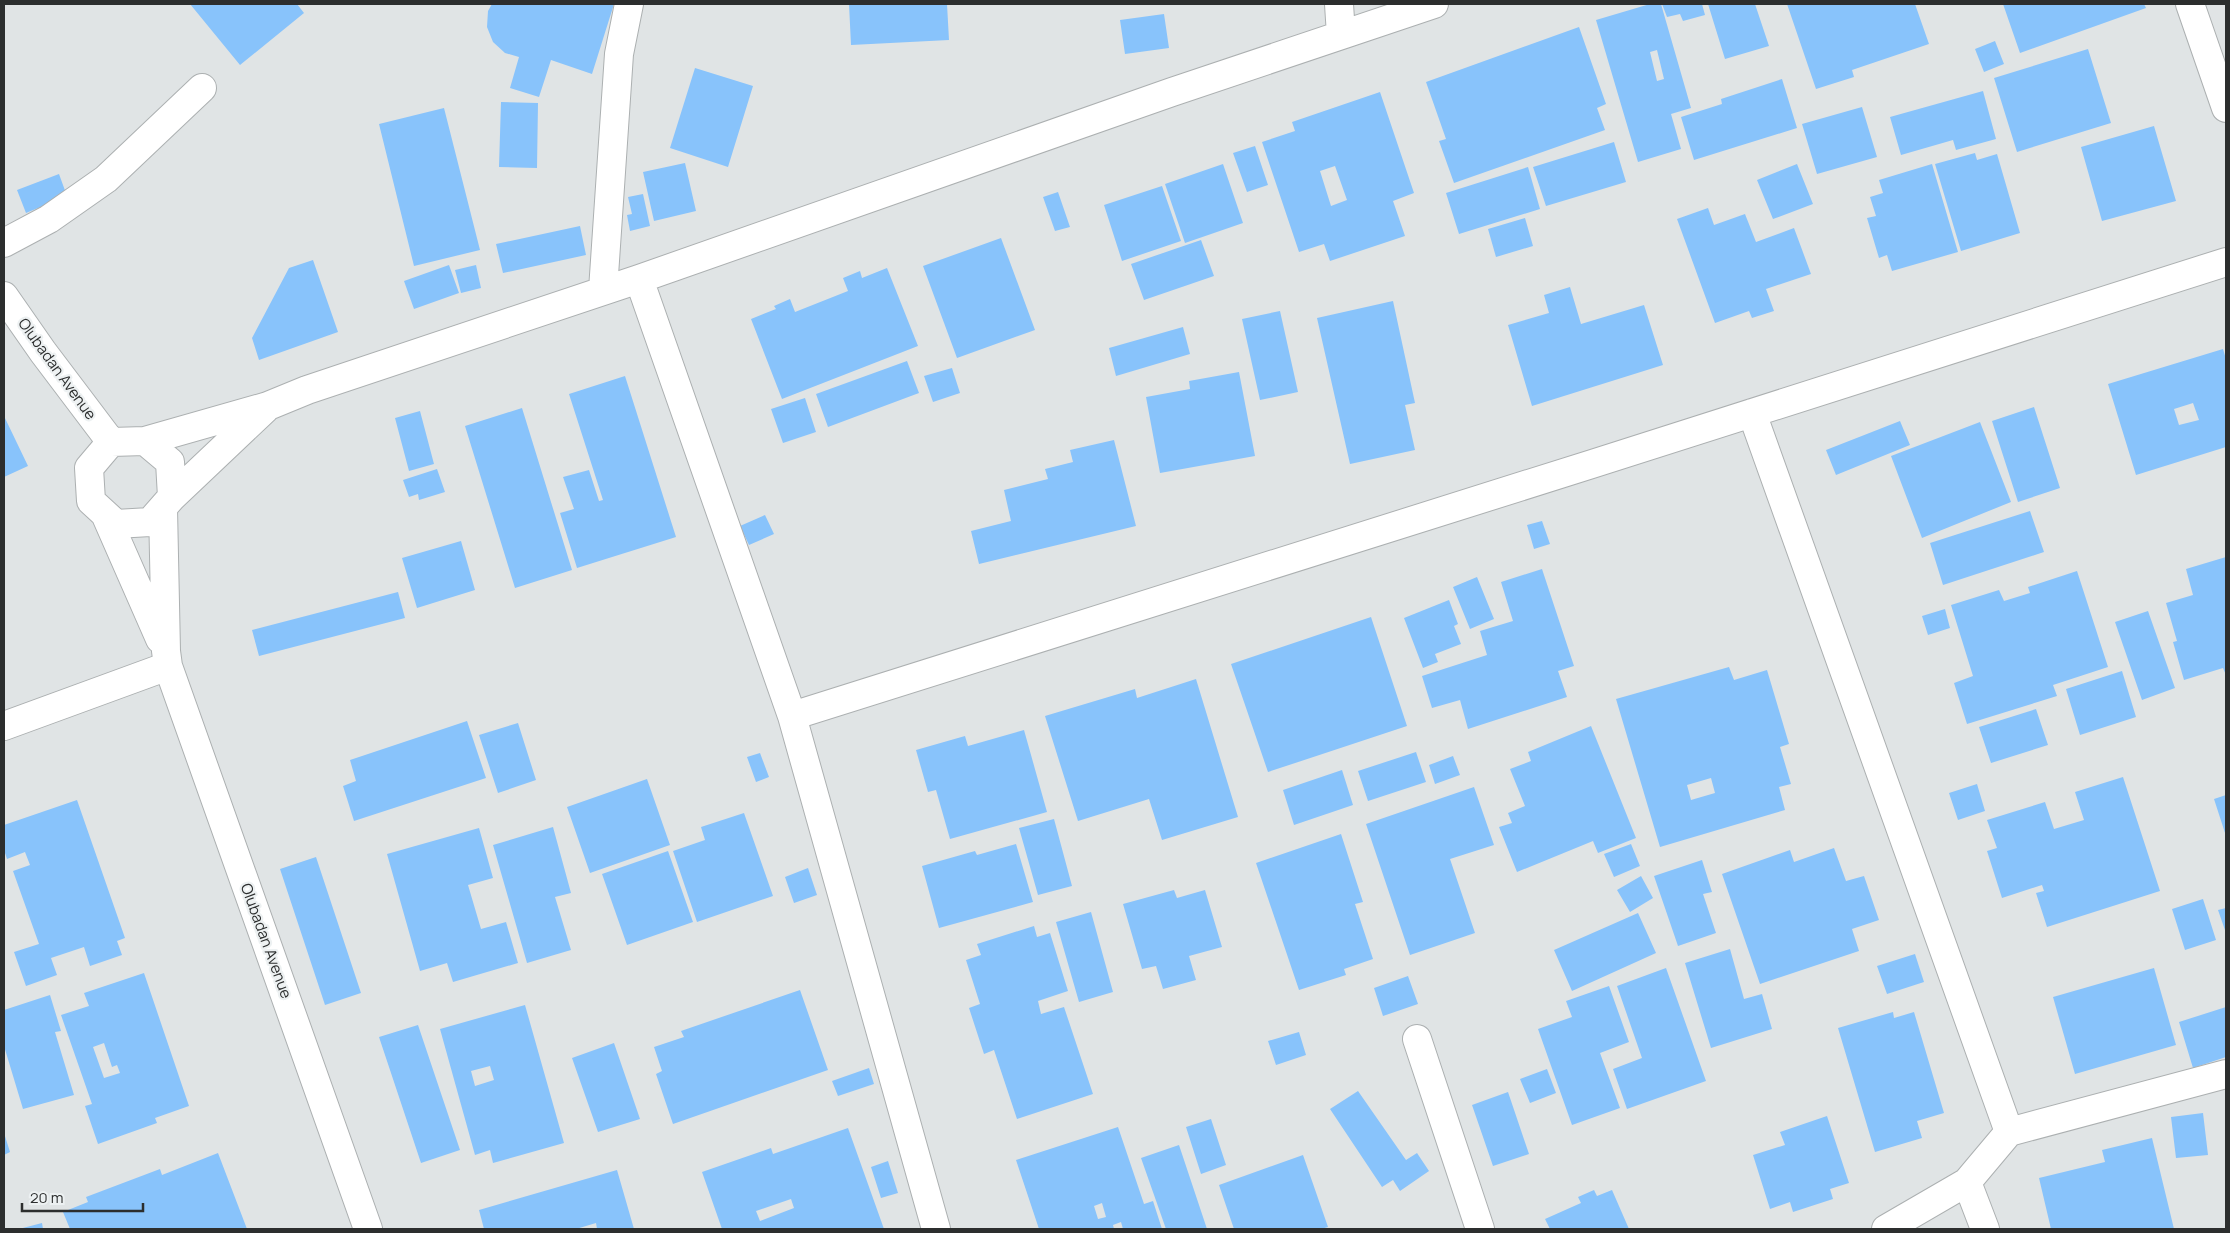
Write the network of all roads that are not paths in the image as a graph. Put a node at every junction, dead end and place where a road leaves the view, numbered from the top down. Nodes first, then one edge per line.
1 (629, 4) edge
2 (1339, 4) edge
3 (1434, 4) edge
4 (2190, 4) edge
5 (1341, 35) junction
6 (202, 88) dead end
7 (2226, 108) edge
8 (4, 243) edge
9 (2226, 262) edge
10 (639, 279) junction
11 (603, 290) junction
12 (4, 296) edge
13 (268, 406) junction
14 (1752, 413) junction
15 (145, 440) junction
16 (111, 442) junction
17 (167, 502) junction
18 (106, 516) junction
19 (167, 659) junction
20 (792, 716) junction
21 (4, 726) edge
22 (1417, 1039) dead end
23 (2226, 1074) edge
24 (2009, 1132) junction
25 (1967, 1182) junction
26 (368, 1229) edge
27 (936, 1229) edge
28 (1480, 1229) edge
29 (1886, 1229) edge
30 (1985, 1229) edge

1 - 11 street
2 - 5 street
3 - 5 street
4 - 7 street
5 - 10 street
6 - 8 street
9 - 14 street
10 - 11 street
10 - 20 street
11 - 13 street
12 - 16 street, Olubadan Avenue
13 - 15 street
13 - 17 street
14 - 20 street
14 - 24 street
15 - 16 street
15 - 17 street
16 - 18 street
17 - 18 street
17 - 19 street, Olubadan Avenue
18 - 19 street, Olubadan Avenue
19 - 21 street
19 - 26 street, Olubadan Avenue
20 - 27 street
22 - 28 street
23 - 24 street
24 - 25 street
25 - 29 street
25 - 30 street

